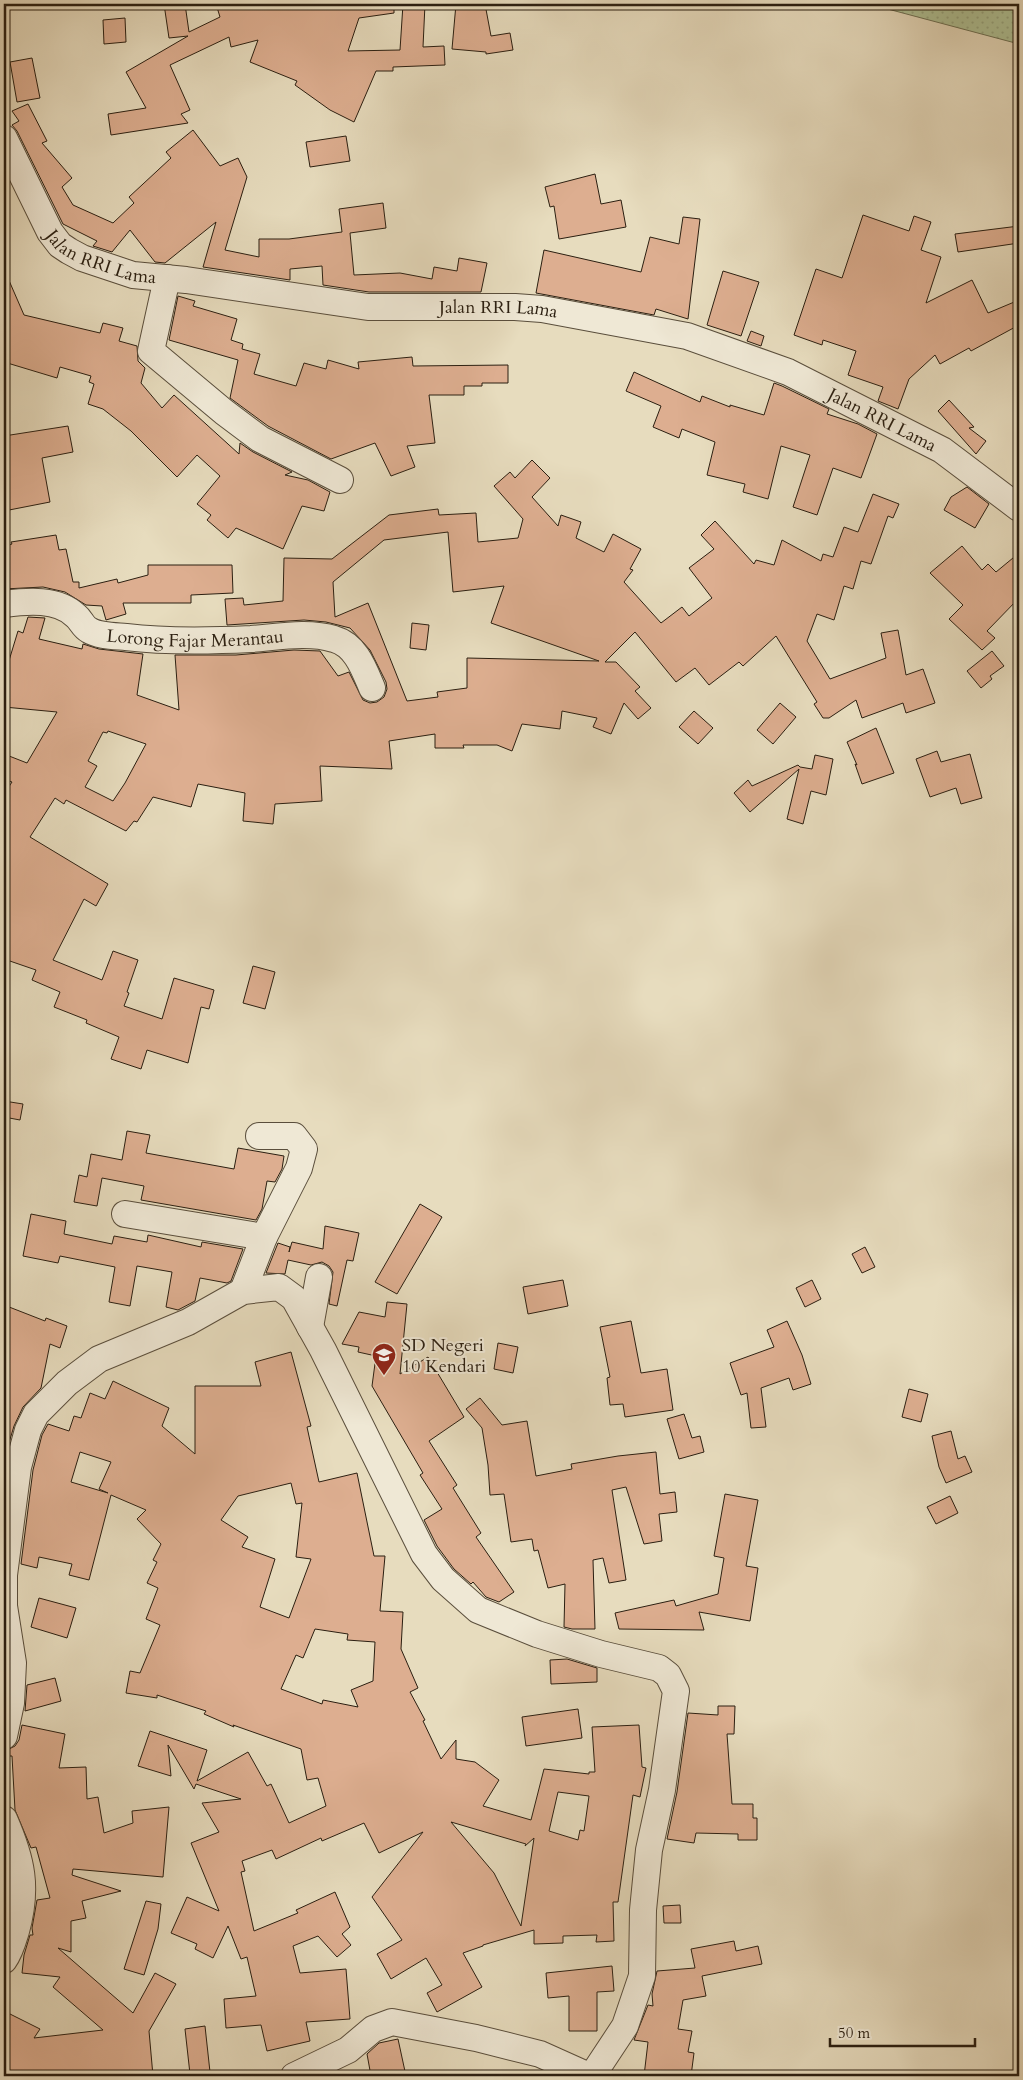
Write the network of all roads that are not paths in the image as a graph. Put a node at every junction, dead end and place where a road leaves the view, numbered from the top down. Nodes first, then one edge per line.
1 (4, 138) edge
2 (167, 278) junction
3 (340, 480) dead end
4 (1019, 508) edge
5 (4, 604) edge
6 (372, 688) dead end
7 (259, 1136) dead end
8 (125, 1214) dead end
9 (264, 1236) junction
10 (319, 1277) dead end
11 (243, 1291) junction
12 (310, 1327) junction
13 (4, 1736) edge
14 (4, 1819) edge
15 (12, 1915) edge
16 (4, 1960) edge
17 (294, 2076) edge
18 (591, 2076) edge

1 - 2 street, Jalan RRI Lama
2 - 3 street
2 - 4 street, Jalan RRI Lama
5 - 6 street, Lorong Fajar Merantau
7 - 9 street
8 - 9 street
9 - 11 street
10 - 12 street
11 - 12 street
11 - 13 street
12 - 18 street
14 - 15 street
15 - 16 street
17 - 18 street

